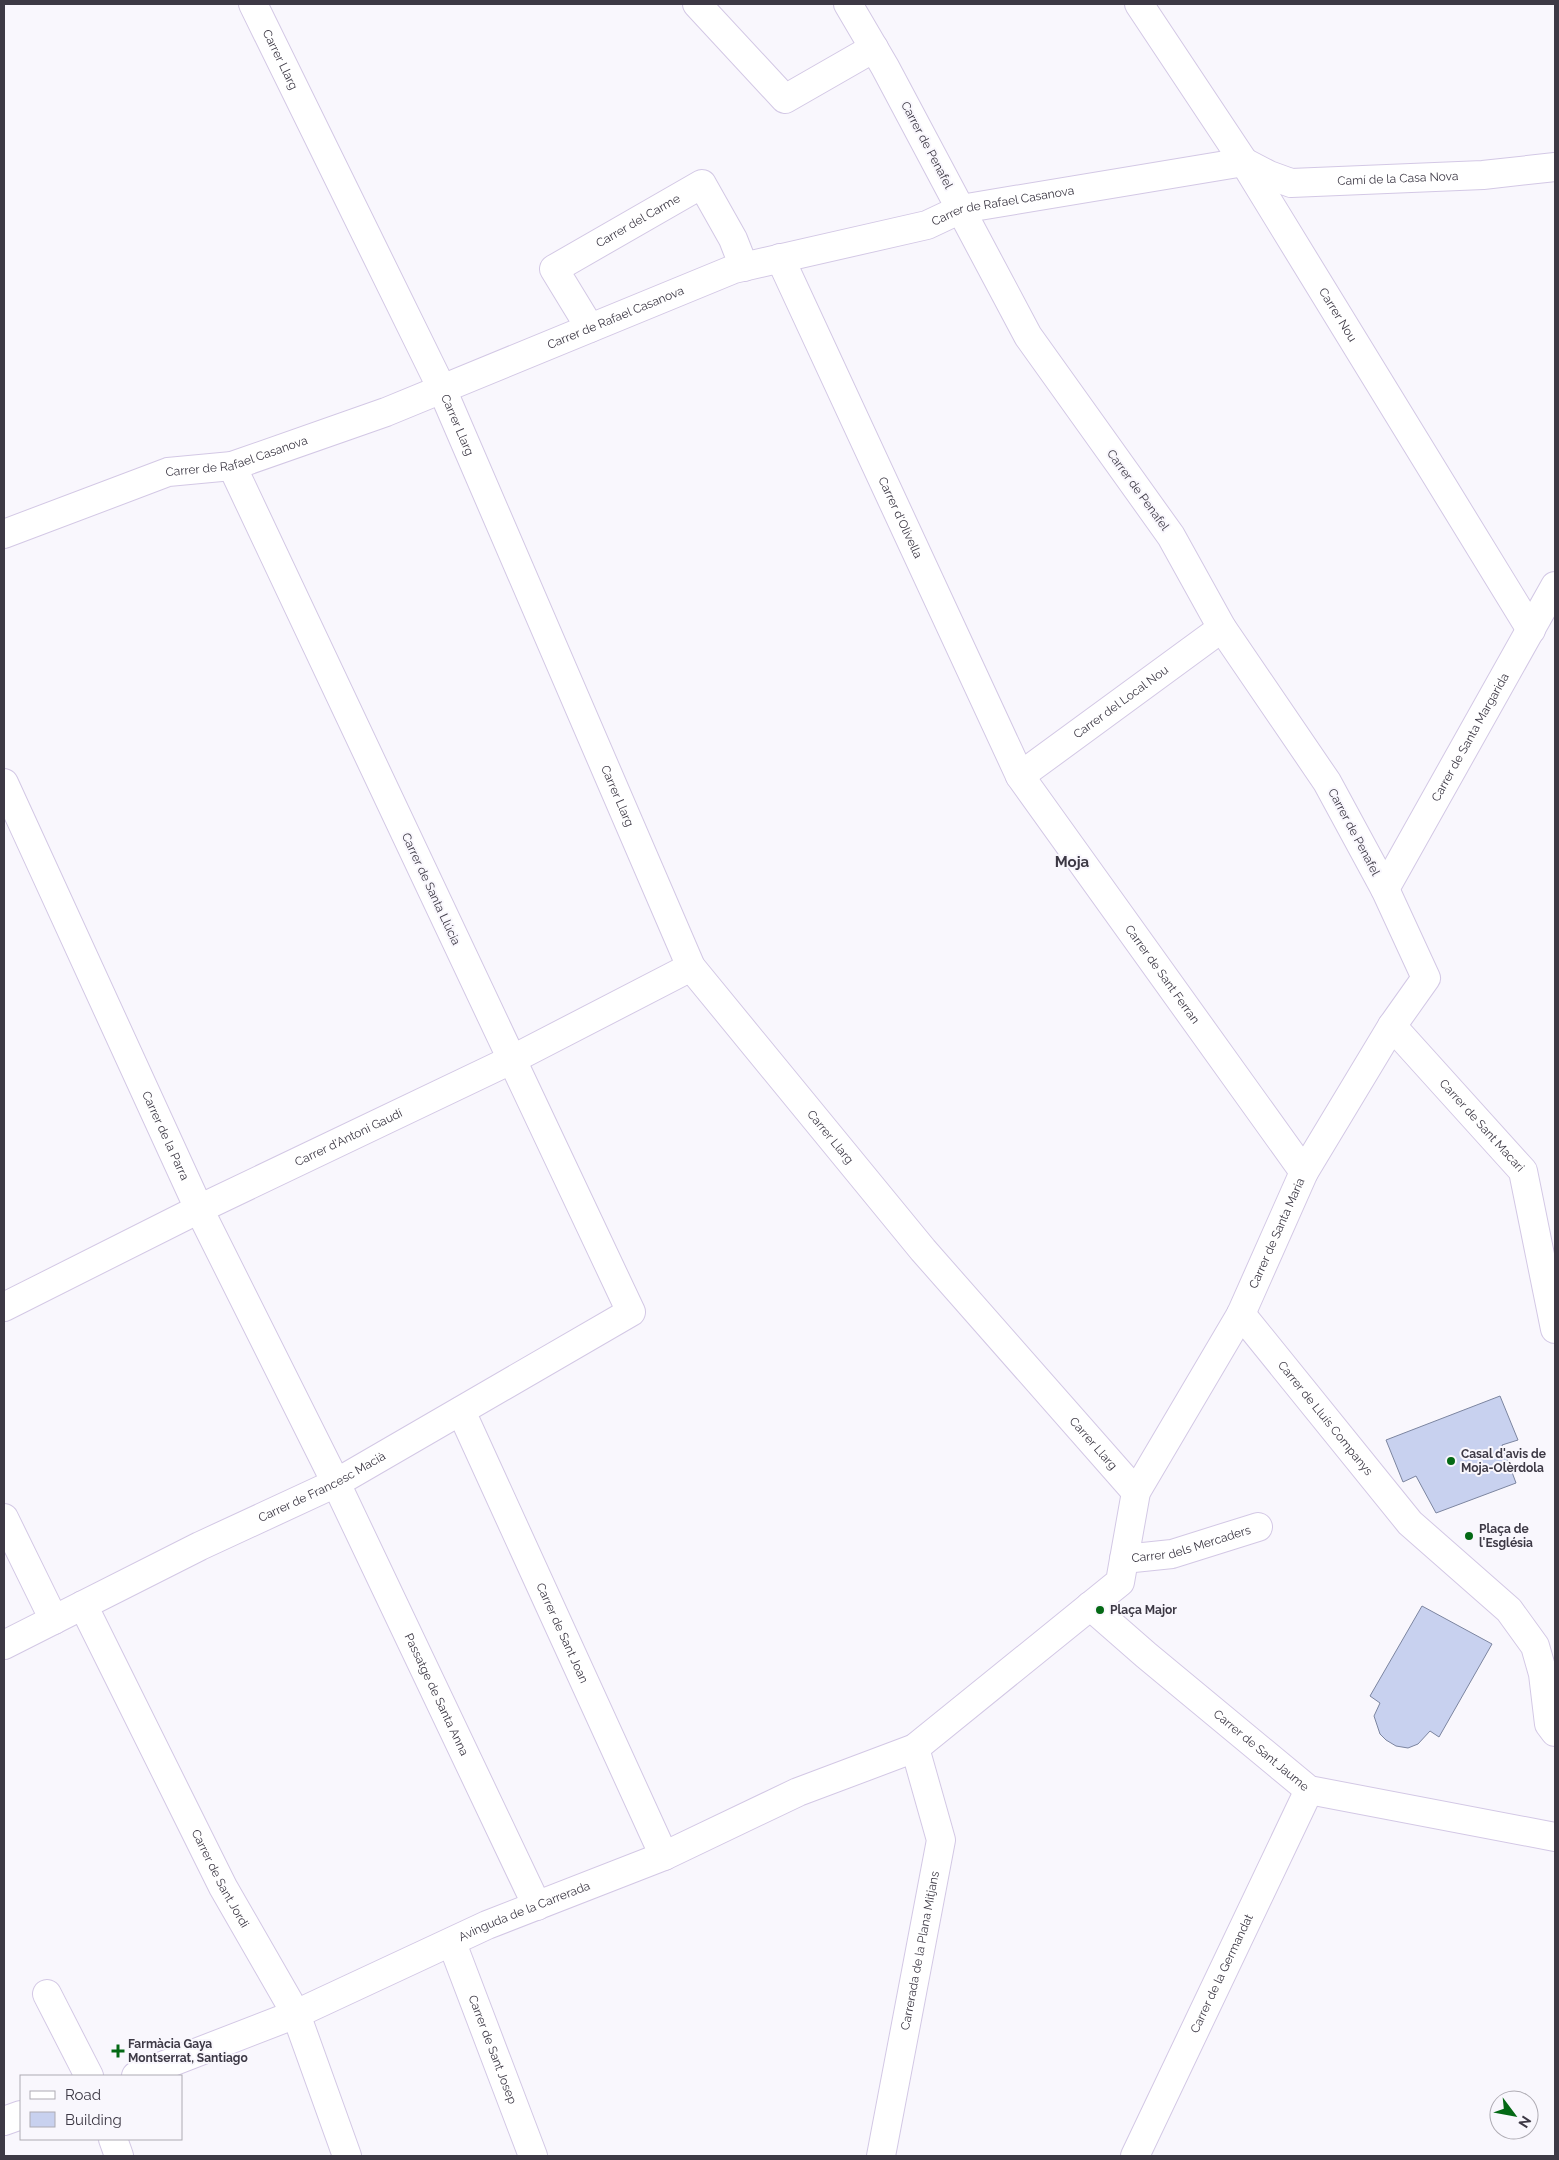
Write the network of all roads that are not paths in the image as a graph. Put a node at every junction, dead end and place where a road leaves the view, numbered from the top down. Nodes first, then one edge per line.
1 (253, 4) edge
2 (697, 4) edge
3 (848, 4) edge
4 (1139, 4) edge
5 (874, 48) junction
6 (1244, 162) junction
7 (1555, 167) edge
8 (961, 209) junction
9 (780, 258) junction
10 (744, 267) junction
11 (590, 328) junction
12 (442, 389) junction
13 (232, 466) junction
14 (4, 534) edge
15 (1555, 586) edge
16 (1222, 628) junction
17 (1531, 630) junction
18 (1020, 776) junction
19 (4, 784) edge
20 (1384, 889) junction
21 (691, 967) junction
22 (1426, 978) joint
23 (1392, 1026) junction
24 (511, 1060) junction
25 (1304, 1172) junction
26 (199, 1209) junction
27 (4, 1307) edge
28 (631, 1312) joint
29 (1241, 1314) junction
30 (1555, 1329) edge
31 (461, 1411) junction
32 (336, 1483) junction
33 (1136, 1492) junction
34 (4, 1518) edge
35 (1258, 1527) dead end
36 (1124, 1559) junction
37 (83, 1605) junction
38 (1090, 1606) junction
39 (54, 1620) junction
40 (4, 1645) edge
41 (1555, 1732) edge
42 (915, 1748) junction
43 (1308, 1790) junction
44 (1555, 1837) edge
45 (664, 1856) junction
46 (537, 1906) junction
47 (452, 1943) junction
48 (47, 1994) dead end
49 (296, 2014) junction
50 (88, 2075) edge
51 (139, 2075) edge
52 (20, 2115) edge
53 (4, 2121) edge
54 (113, 2140) edge
55 (119, 2156) edge
56 (347, 2156) edge
57 (533, 2156) edge
58 (881, 2156) edge
59 (1135, 2156) edge

1 - 12 street, Carrer Llarg
2 - 5 street
3 - 5 street, Carrer de Penafel
4 - 6 street, Carrer Nou
5 - 8 street, Carrer de Penafel
6 - 7 street, Camí de la Casa Nova
6 - 8 street, Carrer de Rafael Casanova
6 - 17 street, Carrer Nou
8 - 9 street, Carrer de Rafael Casanova
8 - 16 street, Carrer de Penafel
9 - 10 street, Carrer de Rafael Casanova
9 - 18 street, Carrer d'Olivella
10 - 11 street, Carrer de Rafael Casanova
10 - 11 street, Carrer del Carme
11 - 12 street, Carrer de Rafael Casanova
12 - 13 street, Carrer de Rafael Casanova
12 - 21 street, Carrer Llarg
13 - 14 street, Carrer de Rafael Casanova
13 - 24 street, Carrer de Santa Llúcia
15 - 17 street, Carrer de Santa Margarida
16 - 18 street, Carrer del Local Nou
16 - 20 street, Carrer de Penafel
17 - 20 street, Carrer de Santa Margarida
18 - 25 street, Carrer de Sant Ferran
19 - 26 street, Carrer de la Parra
20 - 22 street, Carrer de Penafel
21 - 24 street, Carrer d'Antoni Gaudí
21 - 33 street, Carrer Llarg
22 - 23 street, Carrer de Santa Maria
23 - 25 street, Carrer de Santa Maria
23 - 30 street, Carrer de Sant Macari
24 - 26 street, Carrer d'Antoni Gaudí
24 - 28 street, Carrer de Santa Llúcia
25 - 29 street, Carrer de Santa Maria
26 - 27 street, Carrer d'Antoni Gaudí
26 - 32 street, Carrer de la Parra
28 - 31 street, Carrer de Francesc Macià
29 - 33 street, Carrer de Santa Maria
29 - 41 street, Carrer de Lluís Companys
31 - 32 street, Carrer de Francesc Macià
31 - 45 street, Carrer de Sant Joan
32 - 37 street, Carrer de Francesc Macià
32 - 46 street, Passatge de Santa Anna
33 - 36 street
34 - 39 street
35 - 36 street, Carrer dels Mercaders
36 - 38 street
37 - 39 street, Carrer de Francesc Macià
37 - 49 street, Carrer de Sant Jordi
38 - 42 street
38 - 43 street, Carrer de Sant Jaume
39 - 40 street, Carrer de Francesc Macià
42 - 45 street, Avinguda de la Carrerada
42 - 58 street, Carrerada de la Plana Mitjans
43 - 44 street, Carrer de Sant Jaume
43 - 59 street, Carrer de la Germandat
45 - 46 street, Avinguda de la Carrerada
46 - 47 street, Avinguda de la Carrerada
47 - 49 street, Avinguda de la Carrerada
47 - 57 street, Carrer de Sant Josep
48 - 50 street
49 - 51 street, Avinguda de la Carrerada
49 - 56 street, Carrer de Sant Jordi
52 - 53 street
54 - 55 street

